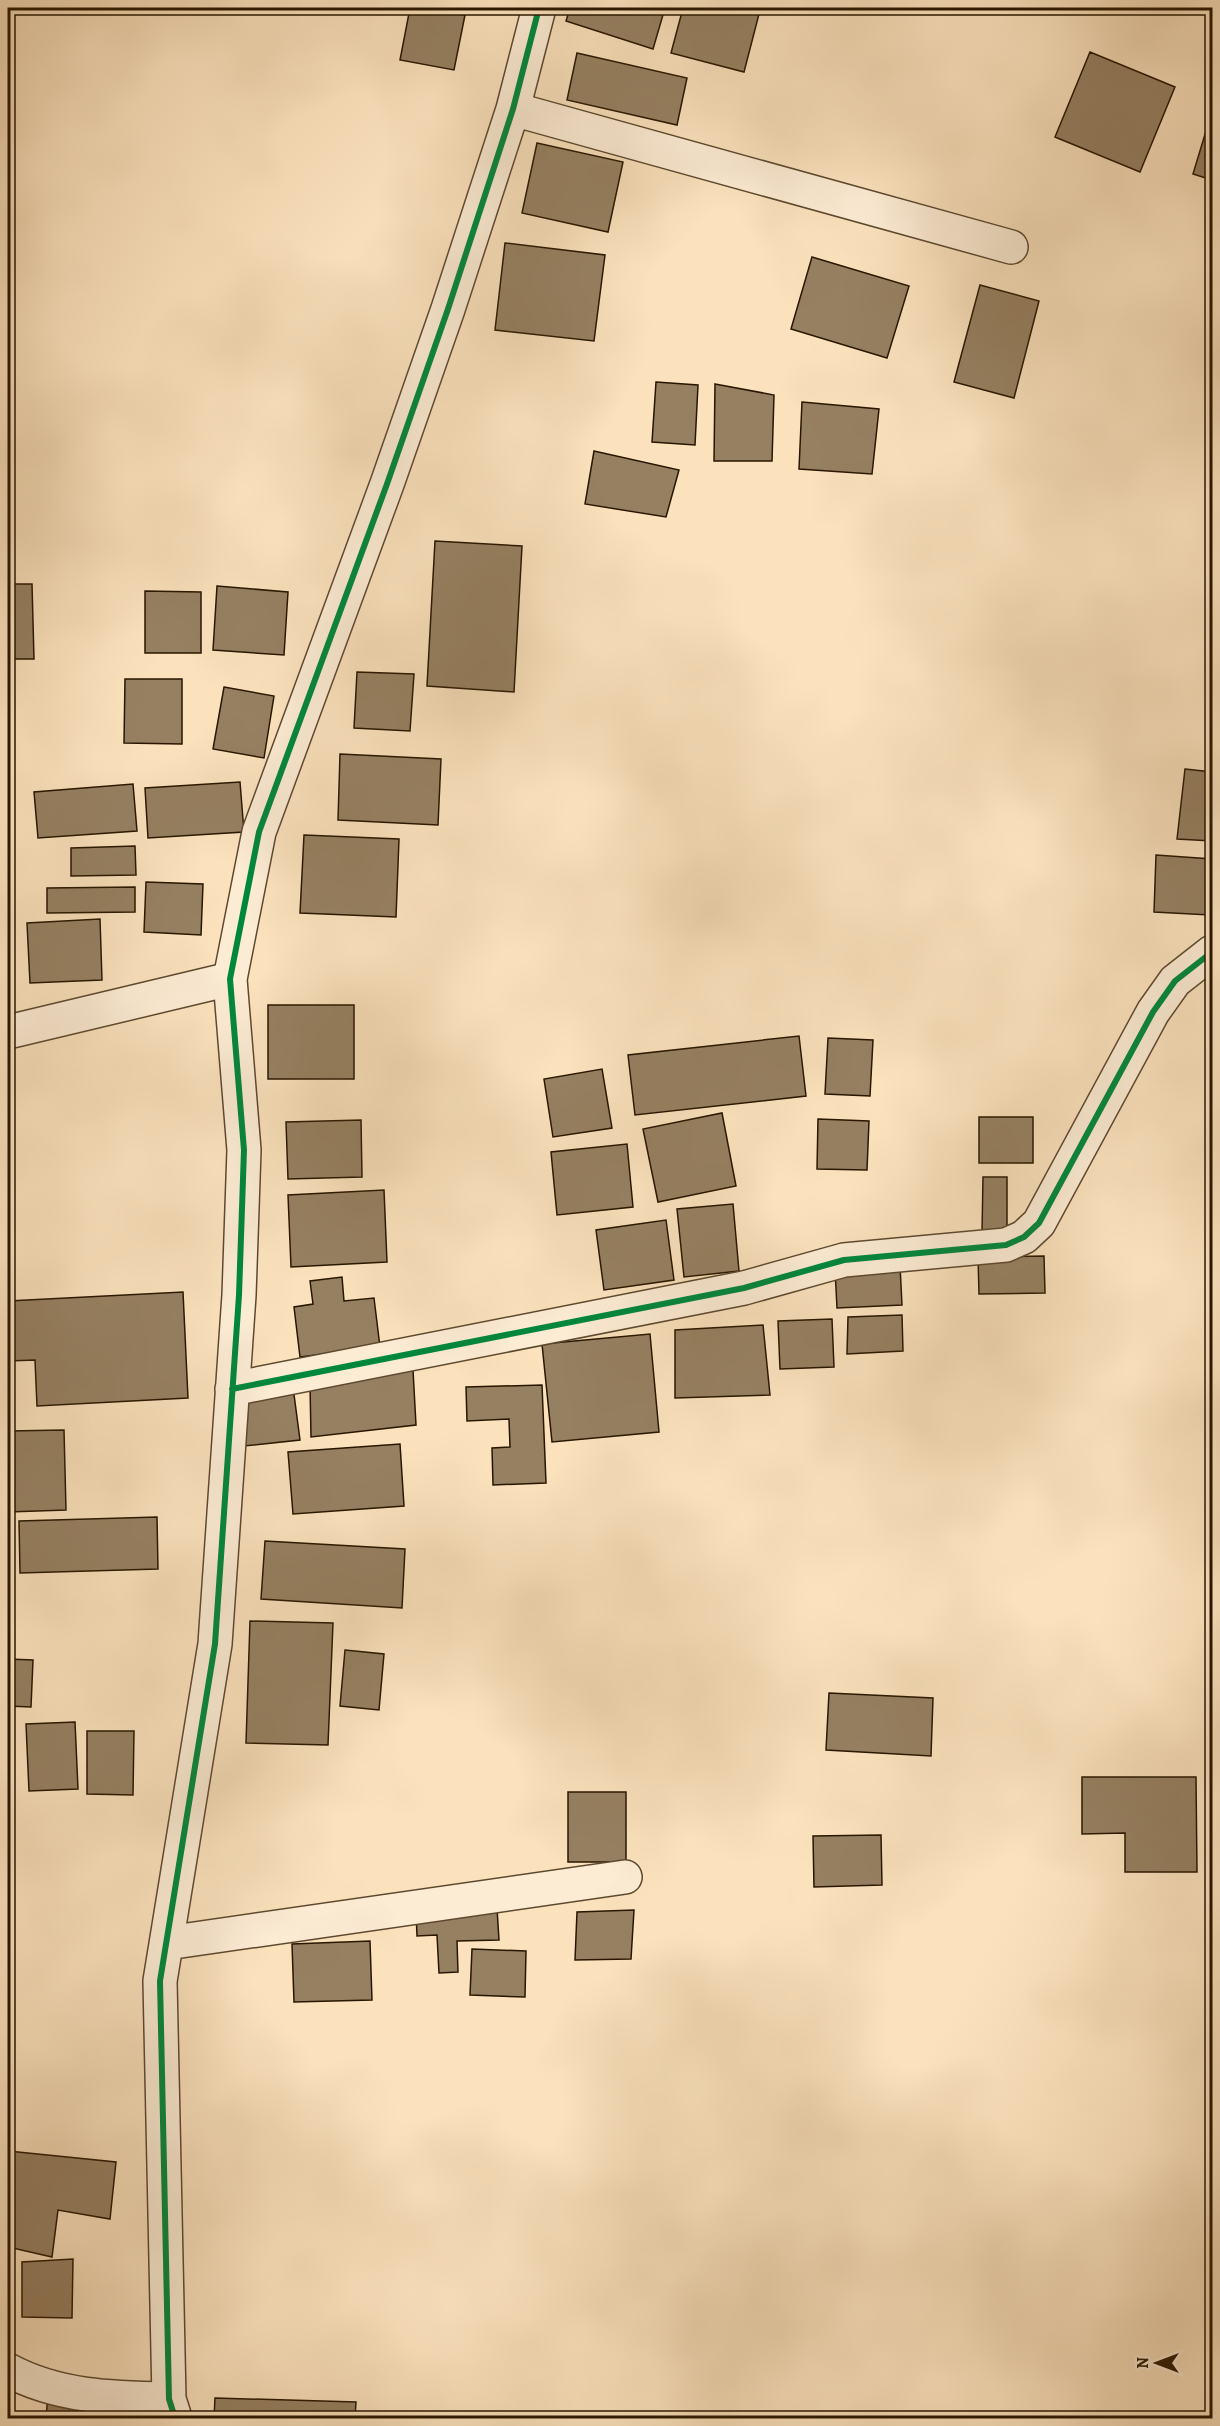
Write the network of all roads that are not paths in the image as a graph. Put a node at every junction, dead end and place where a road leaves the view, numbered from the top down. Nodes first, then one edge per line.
1 (539, 8) edge
2 (513, 109) junction
3 (1011, 247) dead end
4 (1212, 952) edge
5 (230, 978) junction
6 (8, 1032) edge
7 (232, 1389) junction
8 (625, 1877) dead end
9 (167, 1943) junction
10 (8, 2370) edge
11 (172, 2409) edge

1 - 2 street
2 - 3 street
2 - 5 street
4 - 7 street
5 - 6 street
5 - 7 street
7 - 9 street
8 - 9 street
9 - 11 street
10 - 11 street

